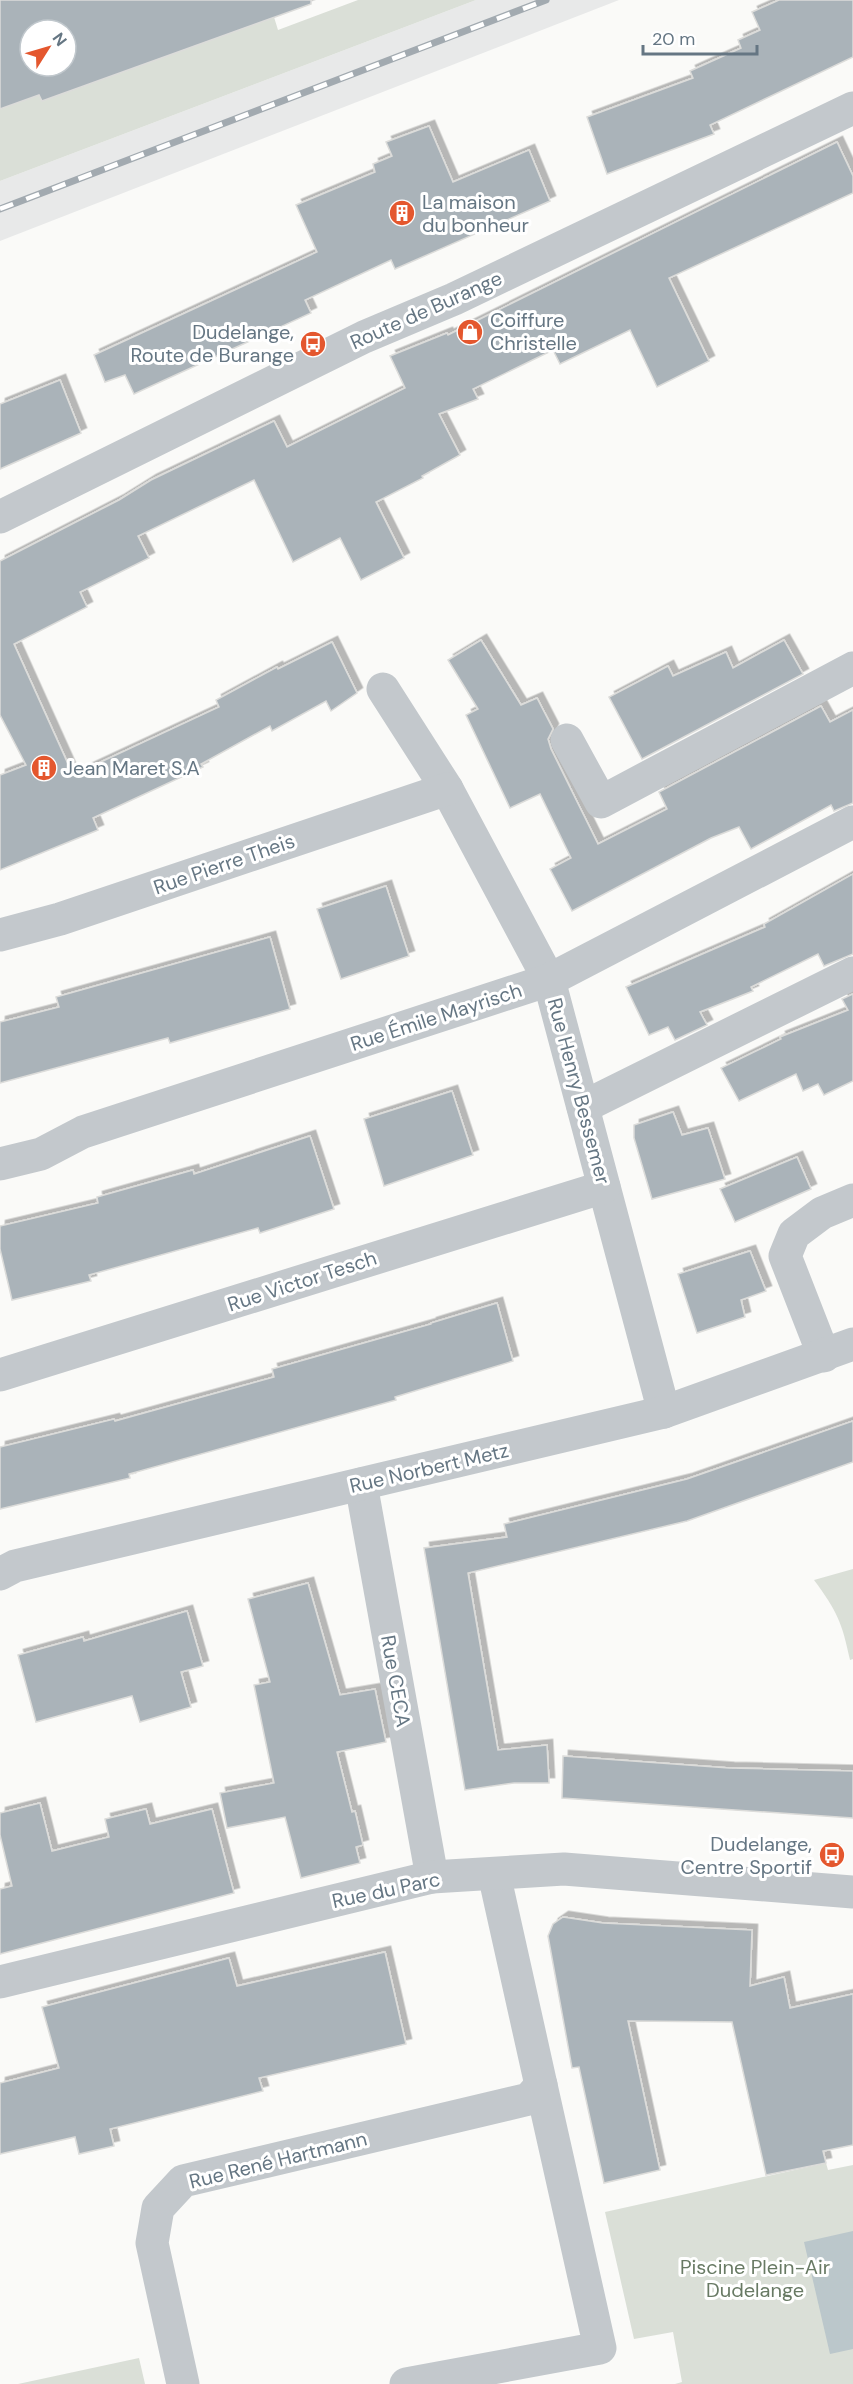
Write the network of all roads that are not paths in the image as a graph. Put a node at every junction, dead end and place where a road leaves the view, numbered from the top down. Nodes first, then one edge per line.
1 (853, 108) edge
2 (0, 517) edge
3 (853, 668) edge
4 (383, 689) dead end
5 (567, 740) dead end
6 (447, 789) junction
7 (853, 822) edge
8 (0, 935) edge
9 (853, 973) edge
10 (549, 980) junction
11 (583, 1107) junction
12 (0, 1164) edge
13 (604, 1186) junction
14 (853, 1200) edge
15 (838, 1350) edge
16 (0, 1375) edge
17 (664, 1412) junction
18 (361, 1484) junction
19 (0, 1574) edge
20 (494, 1874) junction
21 (432, 1877) junction
22 (853, 1892) edge
23 (0, 1982) edge
24 (541, 2085) junction
25 (183, 2384) edge
26 (406, 2384) edge

1 - 2 street, Route de Burange
3 - 5 street
4 - 6 street, Rue Henry Bessemer
6 - 8 street, Rue Pierre Theis
6 - 10 street, Rue Henry Bessemer
7 - 10 street, Rue Émile Mayrisch
9 - 11 street
10 - 11 street, Rue Henry Bessemer
10 - 12 street, Rue Émile Mayrisch
11 - 13 street, Rue Henry Bessemer
13 - 16 street, Rue Victor Tesch
13 - 17 street, Rue Henry Bessemer
14 - 15 street
15 - 17 street, Rue Norbert Metz
17 - 18 street, Rue Norbert Metz
18 - 19 street, Rue Norbert Metz
18 - 21 street, Rue CECA
20 - 21 street, Rue du Parc
20 - 22 street, Rue du Parc
20 - 24 street
21 - 23 street, Rue du Parc
24 - 25 street, Rue René Hartmann
24 - 26 street

